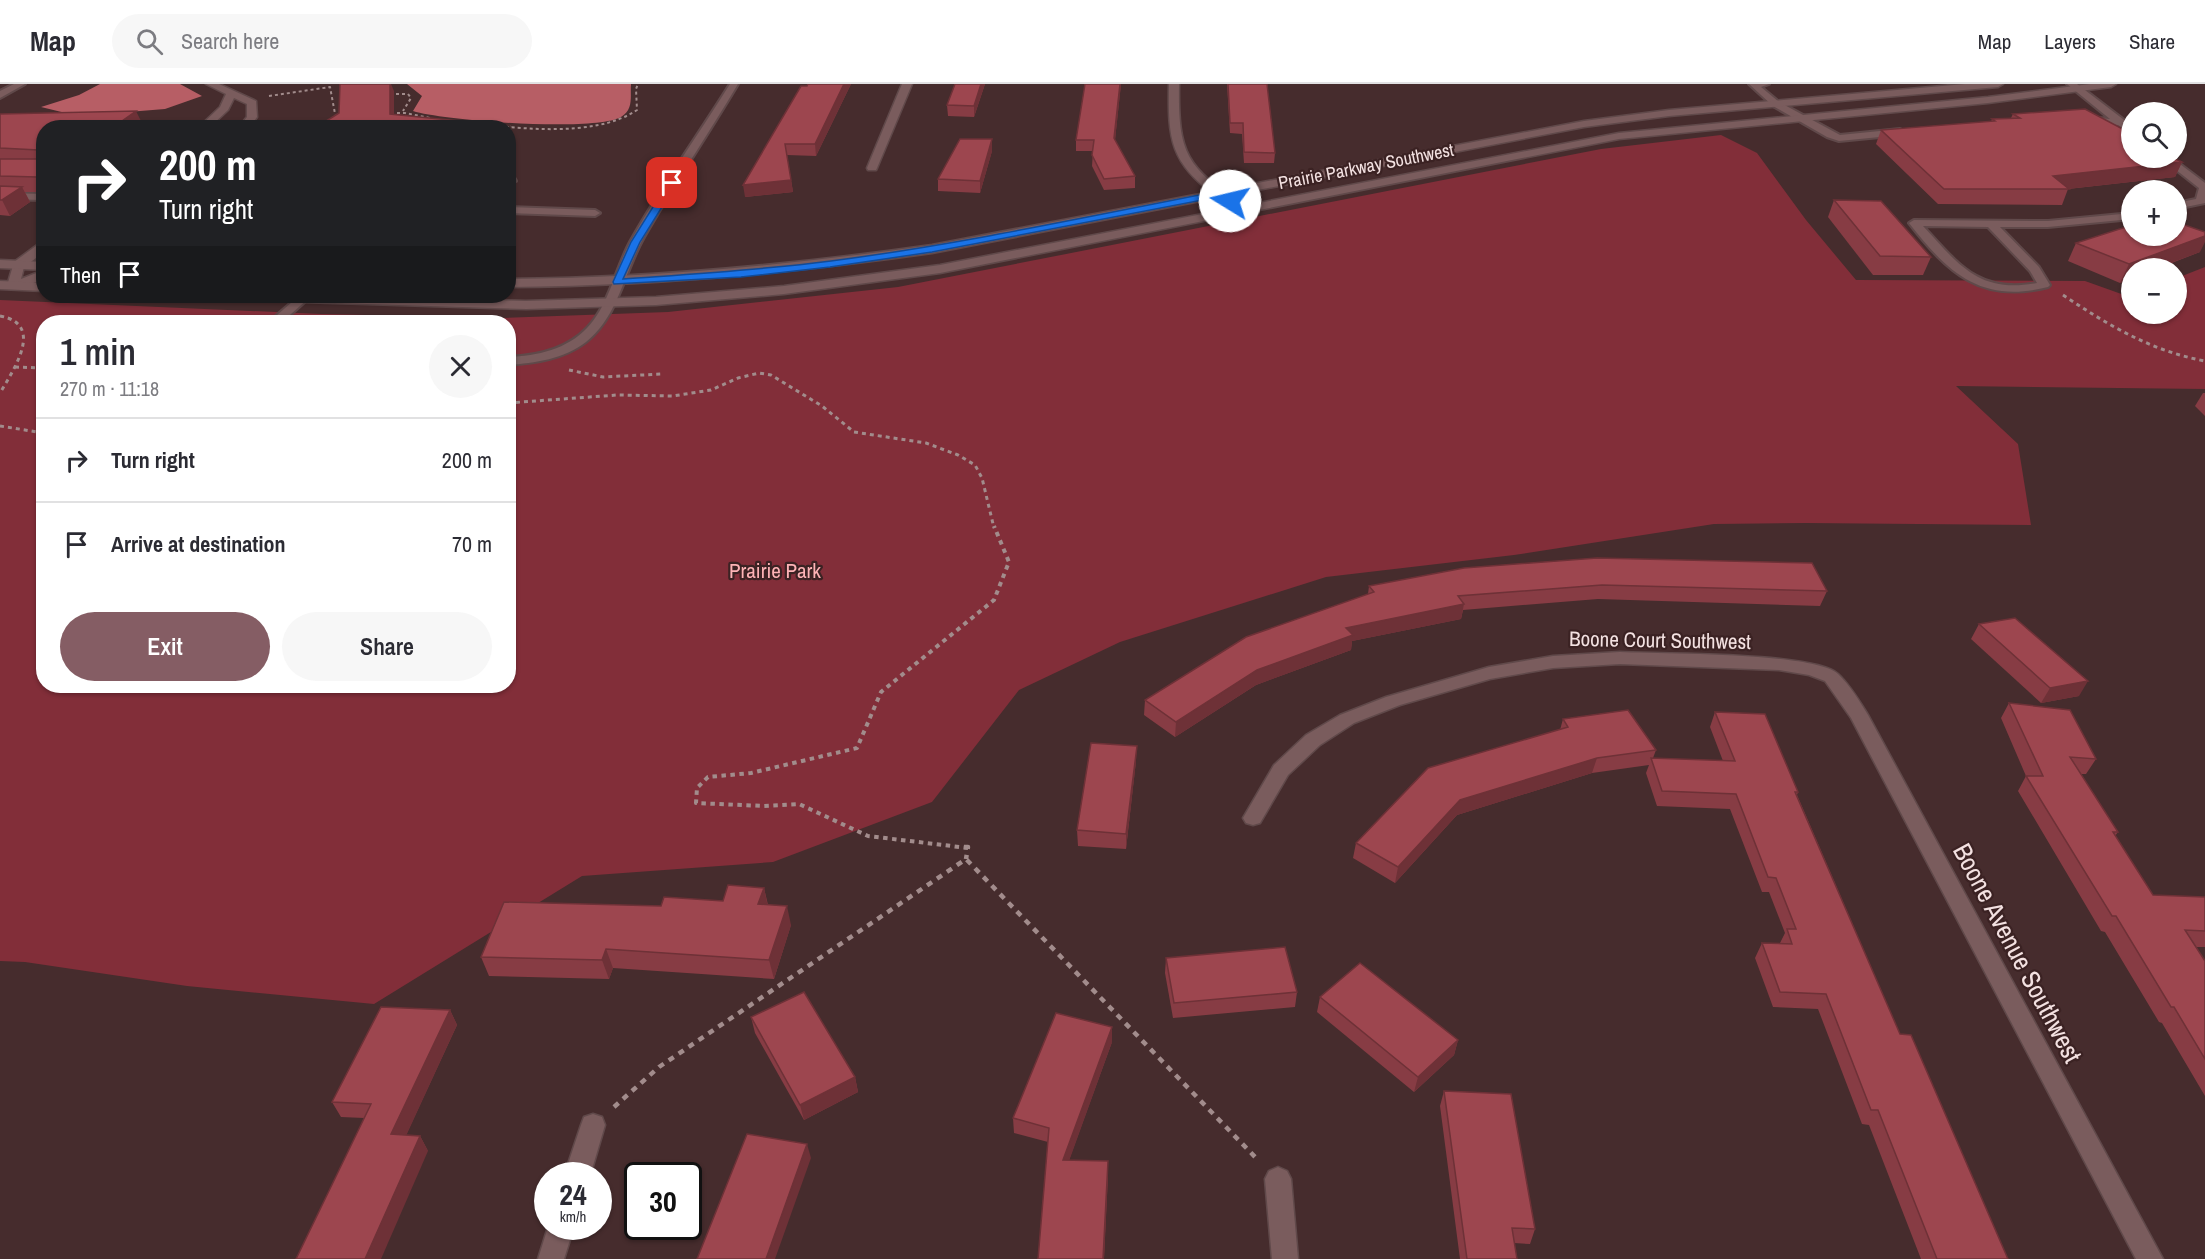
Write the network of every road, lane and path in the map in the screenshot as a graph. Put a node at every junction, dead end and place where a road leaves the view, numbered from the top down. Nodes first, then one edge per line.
1 (21, 84) edge
2 (210, 84) edge
3 (638, 84) edge
4 (734, 84) edge
5 (907, 84) edge
6 (1174, 84) edge
7 (1766, 84) edge
8 (1998, 84) edge
9 (2110, 84) edge
10 (2074, 86) edge
11 (231, 93) junction
12 (396, 94) dead end
13 (0, 95) edge
14 (266, 96) dead end
15 (1776, 104) junction
16 (402, 111) junction
17 (390, 113) edge
18 (1797, 117) junction
19 (2080, 118) edge
20 (435, 119) edge
21 (211, 120) edge
22 (246, 120) edge
23 (337, 120) edge
24 (2119, 122) joint
25 (516, 126) edge
26 (1909, 131) edge
27 (872, 168) dead end
28 (2179, 168) edge
29 (1220, 194) junction
30 (0, 196) edge
31 (36, 197) edge
32 (2203, 200) edge
33 (2187, 204) edge
34 (1241, 209) junction
35 (516, 210) edge
36 (595, 213) dead end
37 (2121, 217) edge
38 (1991, 224) junction
39 (36, 252) edge
40 (0, 264) edge
41 (18, 265) junction
42 (36, 266) edge
43 (36, 277) edge
44 (617, 282) junction
45 (516, 284) edge
46 (2044, 285) junction
47 (7, 286) edge
48 (36, 287) edge
49 (297, 303) edge
50 (442, 303) edge
51 (610, 303) junction
52 (283, 315) edge
53 (0, 316) edge
54 (559, 352) junction
55 (516, 360) edge
56 (2205, 361) edge
57 (15, 366) junction
58 (36, 368) edge
59 (663, 374) dead end
60 (0, 393) edge
61 (516, 402) edge
62 (822, 406) joint
63 (0, 426) edge
64 (36, 432) edge
65 (982, 478) joint
66 (1831, 677) joint
67 (1252, 818) dead end
68 (966, 859) junction
69 (593, 1125) joint
70 (581, 1162) edge
71 (1278, 1179) joint
72 (557, 1240) edge
73 (551, 1259) edge
74 (1285, 1259) edge
75 (2150, 1259) edge

1 - 13 lane
2 - 11 street
3 - 25 path
4 - 44 lane
5 - 27 street
6 - 29 street
7 - 15 lane
8 - 15 street, Prairie Parkway Southwest
9 - 10 street, Prairie Parkway Southwest
10 - 18 street, Prairie Parkway Southwest
10 - 24 lane
11 - 21 street
11 - 22 street
12 - 16 path
14 - 23 path
15 - 18 lane
15 - 29 street, Prairie Parkway Southwest
16 - 17 path
16 - 20 path
18 - 26 lane
18 - 34 street, Prairie Parkway Southwest
19 - 24 lane
28 - 32 lane
29 - 34 street
29 - 44 street, Prairie Parkway Southwest
30 - 31 lane
32 - 33 lane
34 - 51 street, Prairie Parkway Southwest
35 - 36 lane
37 - 38 lane
38 - 46 lane
38 - 46 lane
39 - 41 street
40 - 41 street
41 - 42 street
41 - 47 street
43 - 47 street
44 - 45 street, Prairie Parkway Southwest
44 - 51 lane
46 - 56 path
47 - 48 street
49 - 52 lane
50 - 51 street, Prairie Parkway Southwest
51 - 54 lane
53 - 57 path
54 - 55 lane
54 - 59 path
57 - 58 path
57 - 60 path
61 - 62 path
62 - 65 path
63 - 64 path
65 - 68 path
66 - 67 street, Boone Court Southwest
66 - 75 street, Boone Avenue Southwest
68 - 69 path
68 - 71 path
69 - 70 street
71 - 74 street
72 - 73 street

